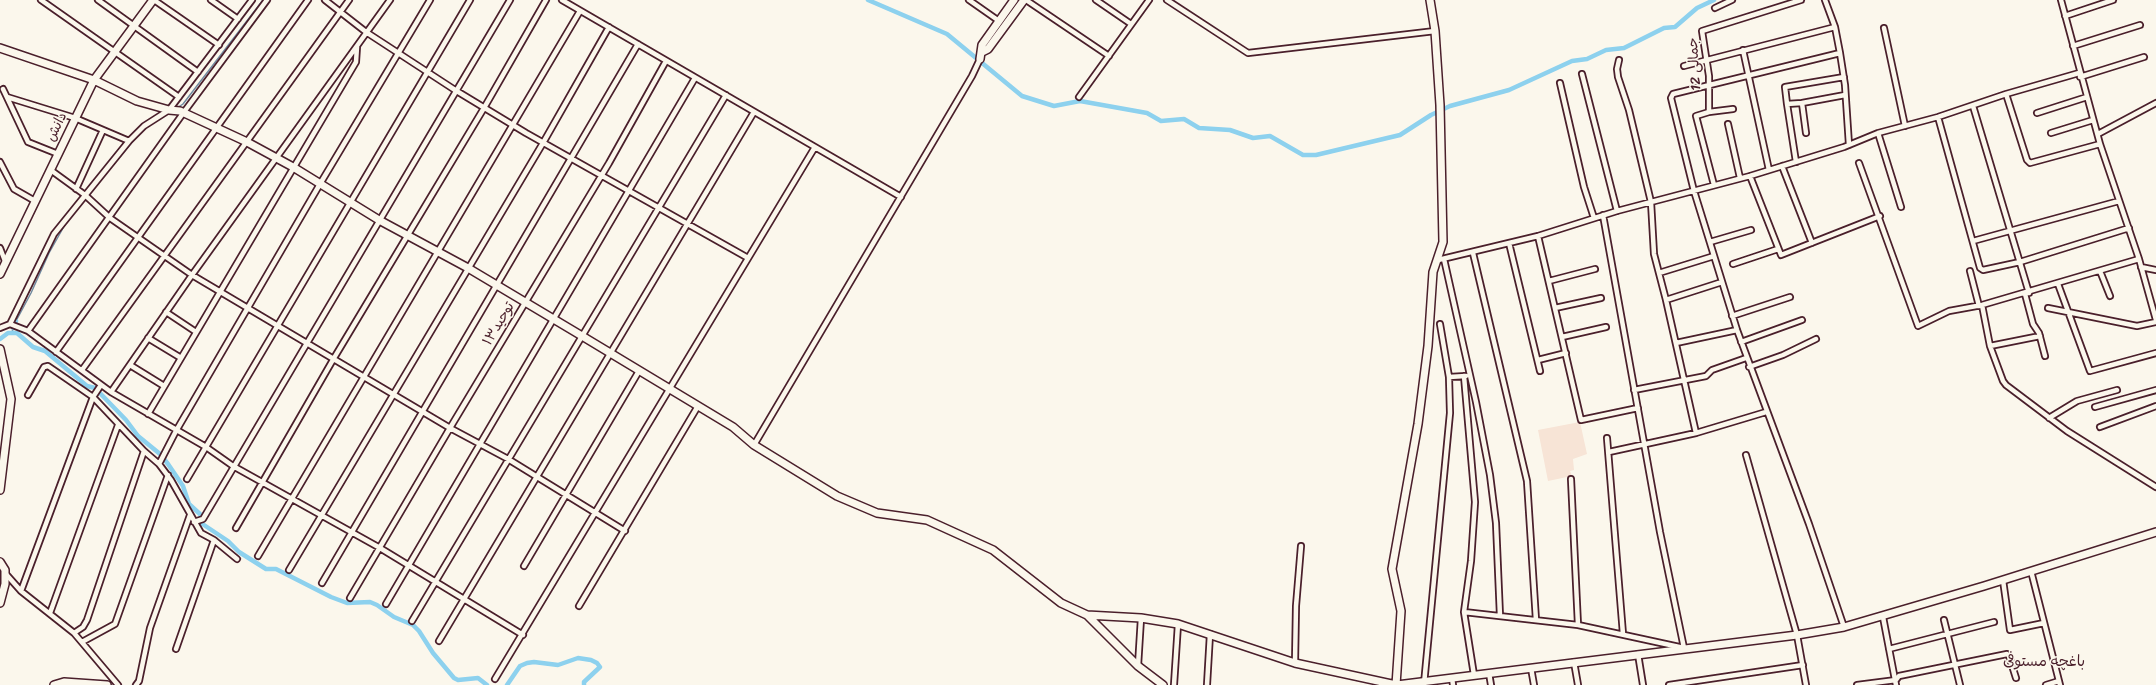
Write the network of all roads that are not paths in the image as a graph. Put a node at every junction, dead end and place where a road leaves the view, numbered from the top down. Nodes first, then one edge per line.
1 (41, 0) edge
2 (98, 0) edge
3 (153, 0) edge
4 (211, 0) edge
5 (252, 0) edge
6 (267, 0) edge
7 (308, 0) edge
8 (325, 0) edge
9 (349, 0) edge
10 (390, 0) edge
11 (430, 0) edge
12 (470, 0) edge
13 (510, 0) edge
14 (546, 0) edge
15 (562, 0) edge
16 (969, 0) edge
17 (1014, 0) edge
18 (1025, 0) edge
19 (1096, 0) edge
20 (1149, 0) edge
21 (1167, 0) edge
22 (1430, 0) edge
23 (1732, 0) edge
24 (1801, 0) edge
25 (1825, 0) edge
26 (2061, 0) edge
27 (2113, 0) edge
28 (1715, 8) dead end
29 (580, 11) junction
30 (340, 12) junction
31 (2065, 16) junction
32 (238, 19) junction
33 (999, 21) junction
34 (1132, 24) junction
35 (2140, 25) dead end
36 (133, 26) junction
37 (609, 27) junction
38 (1835, 27) junction
39 (1884, 28) dead end
40 (1435, 31) junction
41 (366, 32) junction
42 (638, 44) junction
43 (218, 45) junction
44 (357, 46) junction
45 (2073, 46) junction
46 (0, 48) edge
47 (1743, 50) junction
48 (114, 53) junction
49 (399, 53) junction
50 (1840, 53) junction
51 (981, 55) junction
52 (1109, 56) junction
53 (2144, 56) dead end
54 (1619, 60) dead end
55 (1707, 60) junction
56 (666, 61) junction
57 (1684, 66) dead end
58 (428, 71) junction
59 (198, 72) junction
60 (1582, 74) dead end
61 (2080, 75) junction
62 (1749, 76) junction
63 (1844, 77) junction
64 (695, 78) junction
65 (94, 80) junction
66 (1560, 83) dead end
67 (1709, 86) junction
68 (3, 90) dead end
69 (455, 90) junction
70 (2006, 94) junction
71 (726, 95) junction
72 (1845, 95) junction
73 (7, 97) junction
74 (179, 97) junction
75 (1079, 97) dead end
76 (2087, 97) junction
77 (1802, 103) junction
78 (2156, 103) edge
79 (1787, 104) junction
80 (1973, 106) junction
81 (484, 108) junction
82 (1733, 108) dead end
83 (169, 110) junction
84 (182, 112) junction
85 (754, 112) junction
86 (1709, 112) junction
87 (2037, 113) dead end
88 (1938, 117) junction
89 (76, 118) junction
90 (2093, 120) junction
91 (1728, 124) dead end
92 (513, 125) junction
93 (1905, 126) junction
94 (215, 127) junction
95 (103, 130) junction
96 (1806, 133) dead end
97 (1878, 133) junction
98 (2051, 133) dead end
99 (2098, 134) junction
100 (130, 141) junction
101 (247, 142) junction
102 (543, 143) junction
103 (2100, 144) junction
104 (1850, 145) junction
105 (815, 147) junction
106 (58, 154) junction
107 (571, 158) junction
108 (276, 159) junction
109 (0, 162) edge
110 (1796, 162) junction
111 (1859, 163) dead end
112 (1782, 166) junction
113 (293, 167) junction
114 (1769, 170) junction
115 (52, 171) junction
116 (601, 175) junction
117 (1750, 176) junction
118 (1740, 178) junction
119 (320, 184) junction
120 (1714, 185) junction
121 (76, 189) junction
122 (629, 190) junction
123 (1694, 191) junction
124 (85, 195) junction
125 (901, 196) junction
126 (35, 201) junction
127 (2119, 201) junction
128 (1651, 202) junction
129 (351, 203) junction
130 (658, 207) junction
131 (1901, 208) dead end
132 (1618, 211) junction
133 (1603, 215) junction
134 (1880, 216) junction
135 (110, 218) junction
136 (1594, 218) junction
137 (379, 220) junction
138 (687, 223) junction
139 (2128, 228) junction
140 (1751, 230) dead end
141 (2010, 231) junction
142 (408, 236) junction
143 (1538, 236) junction
144 (137, 237) junction
145 (1710, 242) junction
146 (1973, 242) junction
147 (1509, 243) junction
148 (1812, 243) junction
149 (0, 248) edge
150 (1778, 249) junction
151 (438, 252) junction
152 (1473, 252) junction
153 (1714, 256) junction
154 (165, 257) junction
155 (748, 258) junction
156 (2139, 258) junction
157 (1441, 260) junction
158 (5, 261) junction
159 (2020, 262) junction
160 (1733, 264) dead end
161 (2141, 267) junction
162 (468, 268) junction
163 (1595, 269) dead end
164 (2156, 270) edge
165 (1970, 271) dead end
166 (2100, 271) junction
167 (1659, 273) junction
168 (0, 274) edge
169 (192, 275) junction
170 (1549, 281) junction
171 (1722, 282) junction
172 (2058, 284) junction
173 (496, 285) junction
174 (220, 291) junction
175 (2027, 293) junction
176 (2110, 296) dead end
177 (1790, 297) dead end
178 (1601, 298) dead end
179 (1666, 300) junction
180 (525, 302) junction
181 (1981, 306) junction
182 (248, 308) junction
183 (1555, 308) junction
184 (2048, 308) dead end
185 (166, 312) junction
186 (2067, 312) junction
187 (1732, 316) junction
188 (553, 319) junction
189 (1802, 320) dead end
190 (2156, 321) edge
191 (10, 324) junction
192 (1440, 324) dead end
193 (279, 326) junction
194 (1606, 327) dead end
195 (0, 328) edge
196 (1737, 330) junction
197 (28, 331) junction
198 (196, 332) junction
199 (582, 336) junction
200 (2040, 336) junction
201 (1562, 337) junction
202 (148, 338) junction
203 (1816, 339) dead end
204 (1741, 342) junction
205 (305, 343) junction
206 (1676, 343) junction
207 (1990, 346) junction
208 (0, 349) edge
209 (56, 352) junction
210 (610, 353) junction
211 (1566, 353) junction
212 (2156, 354) edge
213 (2045, 356) dead end
214 (181, 358) junction
215 (334, 358) junction
216 (1746, 358) junction
217 (1538, 360) junction
218 (130, 365) junction
219 (1750, 367) junction
220 (82, 370) junction
221 (639, 371) junction
222 (1540, 371) dead end
223 (1464, 376) junction
224 (1470, 376) junction
225 (364, 377) junction
226 (1449, 377) junction
227 (1684, 380) junction
228 (101, 385) junction
229 (164, 386) junction
230 (670, 389) junction
231 (1634, 390) junction
232 (2117, 390) dead end
233 (2156, 390) edge
234 (111, 392) junction
235 (392, 394) junction
236 (28, 395) dead end
237 (93, 397) junction
238 (698, 406) junction
239 (2156, 406) edge
240 (2095, 407) dead end
241 (1638, 408) junction
242 (423, 411) junction
243 (1766, 412) junction
244 (148, 414) junction
245 (2049, 418) junction
246 (118, 425) junction
247 (2100, 426) dead end
248 (450, 428) junction
249 (176, 430) junction
250 (1696, 433) junction
251 (1607, 438) dead end
252 (479, 444) junction
253 (1646, 444) junction
254 (754, 445) junction
255 (206, 447) junction
256 (144, 451) junction
257 (1609, 452) junction
258 (1746, 455) dead end
259 (508, 459) junction
260 (159, 464) junction
261 (233, 466) junction
262 (1, 470) edge
263 (168, 475) junction
264 (537, 477) junction
265 (187, 479) dead end
266 (1571, 479) dead end
267 (263, 481) junction
268 (2156, 487) edge
269 (0, 490) edge
270 (566, 494) junction
271 (292, 498) junction
272 (596, 513) junction
273 (190, 515) junction
274 (321, 516) junction
275 (194, 522) junction
276 (236, 528) dead end
277 (625, 530) junction
278 (351, 532) junction
279 (2156, 532) edge
280 (214, 540) junction
281 (1301, 546) dead end
282 (380, 548) junction
283 (258, 556) dead end
284 (237, 559) dead end
285 (0, 562) edge
286 (408, 565) junction
287 (524, 566) dead end
288 (289, 570) dead end
289 (2031, 570) junction
290 (5, 573) junction
291 (2003, 580) junction
292 (322, 582) dead end
293 (436, 582) junction
294 (21, 591) junction
295 (350, 598) dead end
296 (464, 600) junction
297 (0, 603) edge
298 (386, 604) dead end
299 (579, 606) dead end
300 (1464, 612) junction
301 (50, 613) junction
302 (1088, 615) junction
303 (1500, 616) junction
304 (1883, 617) junction
305 (1141, 618) junction
306 (1536, 620) junction
307 (1944, 620) dead end
308 (412, 621) dead end
309 (1994, 622) dead end
310 (2044, 623) junction
311 (1178, 624) junction
312 (1578, 625) junction
313 (1844, 627) junction
314 (74, 633) junction
315 (1210, 634) junction
316 (1623, 634) junction
317 (1947, 634) junction
318 (523, 635) junction
319 (1797, 635) junction
320 (439, 641) dead end
321 (82, 642) junction
322 (176, 648) dead end
323 (1684, 648) junction
324 (1889, 649) junction
325 (1638, 654) junction
326 (1574, 662) junction
327 (1295, 663) junction
328 (1803, 665) junction
329 (1954, 665) junction
330 (1138, 666) junction
331 (1531, 668) junction
332 (1489, 673) junction
333 (1474, 675) junction
334 (2016, 678) dead end
335 (495, 679) dead end
336 (1453, 682) edge
337 (1896, 683) edge
338 (2060, 683) edge
339 (1424, 684) edge
340 (54, 685) edge
341 (107, 685) edge
342 (118, 685) edge
343 (136, 685) edge
344 (1163, 685) edge
345 (1174, 685) edge
346 (1207, 685) edge
347 (1396, 685) edge
348 (1491, 685) edge
349 (1534, 685) edge
350 (1578, 685) edge
351 (1643, 685) edge
352 (1669, 685) edge
353 (1806, 685) edge
354 (1857, 685) edge
355 (1960, 685) edge
356 (2046, 685) edge

1 - 48 street
2 - 36 street
3 - 36 street, دانش
3 - 43 street
4 - 32 street
5 - 32 street
6 - 84 street
7 - 94 street
8 - 30 street
9 - 30 street
10 - 41 street
11 - 49 street
12 - 58 street
13 - 69 street
14 - 81 street
15 - 29 street
16 - 33 street
17 - 33 street
18 - 51 street
18 - 52 street
19 - 34 street
20 - 34 street
21 - 40 street
22 - 40 street
23 - 28 street
24 - 55 street, جمالی 12
25 - 38 street
26 - 31 street
27 - 31 street
29 - 37 street
29 - 92 street
30 - 41 street
30 - 101 street
31 - 45 street
32 - 43 street
33 - 51 street
34 - 52 street
35 - 45 street
36 - 48 street, دانش
36 - 59 street
37 - 42 street
37 - 102 street
38 - 47 street
38 - 50 street
39 - 93 street
40 - 157 street
41 - 44 street
41 - 49 street
42 - 56 street
42 - 107 street
43 - 59 street
44 - 108 street
44 - 113 street
45 - 61 street
46 - 65 street
47 - 55 street
47 - 62 street
48 - 65 street, دانش
48 - 74 street
49 - 58 street
49 - 119 street
50 - 62 street
50 - 63 street
51 - 125 street
52 - 75 street
53 - 61 street
54 - 128 street
55 - 57 street
55 - 67 street, جمالی 12
56 - 64 street
56 - 116 street, توحید۱۳
58 - 69 street
58 - 129 street
59 - 74 street
60 - 132 street
61 - 70 street
61 - 76 street
62 - 67 street
62 - 114 street
63 - 72 street
63 - 79 street
64 - 71 street
64 - 122 street
65 - 83 street
65 - 89 street, دانش
66 - 136 street
67 - 86 street, جمالی 12
67 - 123 street
68 - 73 street
69 - 81 street
69 - 137 street
70 - 80 street
70 - 103 street
71 - 85 street
71 - 130 street
72 - 77 street
72 - 104 street
73 - 89 street
73 - 106 street
74 - 83 street
76 - 87 street
76 - 90 street
77 - 79 street
77 - 96 street
78 - 99 street
79 - 110 street
80 - 88 street
80 - 141 street
81 - 92 street
81 - 142 street
82 - 86 street
83 - 84 street
83 - 100 street
84 - 94 street
84 - 135 street
85 - 105 street
85 - 138 street
86 - 120 street
88 - 93 street
88 - 146 street
89 - 95 street
89 - 106 street, دانش
90 - 98 street
90 - 99 street
91 - 118 street
92 - 102 street
92 - 151 street
93 - 97 street
94 - 101 street
94 - 144 street
95 - 100 street
95 - 121 street
97 - 104 street
97 - 131 street
99 - 103 street
100 - 124 street
101 - 108 street
101 - 154 street
102 - 107 street
102 - 162 street
103 - 127 street
104 - 110 street
105 - 125 street
105 - 155 street
106 - 115 street, دانش
107 - 116 street
107 - 173 street
108 - 113 street
108 - 169 street
109 - 126 street
110 - 112 street
111 - 134 street
112 - 114 street
112 - 148 street
113 - 119 street
113 - 174 street
114 - 117 street
115 - 121 street
115 - 126 street, دانش
116 - 122 street
116 - 180 street, توحید۱۳
117 - 118 street
117 - 150 street
118 - 120 street
119 - 129 street
119 - 182 street
120 - 123 street
121 - 124 street
122 - 130 street
122 - 188 street
123 - 128 street
123 - 145 street
124 - 135 street
124 - 191 street
125 - 254 street
126 - 158 street, دانش
127 - 139 street
127 - 141 street
128 - 132 street
128 - 167 street
129 - 137 street
129 - 193 street
130 - 138 street
130 - 199 street
132 - 133 street
133 - 136 street
133 - 231 street
134 - 148 street
134 - 181 street
135 - 144 street
135 - 197 street
136 - 143 street
137 - 142 street
137 - 205 street
138 - 155 street
138 - 210 street
139 - 156 street
139 - 159 street
140 - 145 street
141 - 146 street
141 - 159 street
142 - 151 street
142 - 215 street
143 - 147 street
143 - 170 street
144 - 154 street
144 - 209 street
145 - 153 street
146 - 159 street
147 - 152 street
147 - 217 street
148 - 150 street
149 - 158 street
150 - 160 street
151 - 162 street
151 - 225 street
152 - 157 street
152 - 306 street
153 - 167 street
153 - 171 street
154 - 169 street
154 - 220 street
155 - 230 street
156 - 161 street
156 - 166 street
157 - 224 street
157 - 347 street
158 - 168 street, دانش
159 - 175 street
161 - 164 street
161 - 190 street
162 - 173 street
162 - 235 street
163 - 170 street
165 - 181 street
166 - 172 street
166 - 176 street
167 - 179 street
169 - 174 street
169 - 185 street
170 - 183 street
171 - 179 street
171 - 187 street
172 - 175 street
172 - 186 street
173 - 180 street
173 - 242 street
174 - 182 street
174 - 198 street
175 - 181 street
175 - 200 street
177 - 187 street
178 - 183 street
179 - 206 street
180 - 188 street
180 - 248 street, توحید۱۳
181 - 207 street
182 - 193 street
182 - 249 street
183 - 201 street
184 - 186 street
185 - 198 street
185 - 202 street
186 - 190 street
186 - 212 street
187 - 196 street
188 - 199 street
188 - 252 street
189 - 204 street
191 - 195 street
191 - 197 street
192 - 226 street
193 - 205 street
193 - 255 street
194 - 201 street
196 - 204 street
196 - 206 street
197 - 209 street
198 - 214 street
199 - 210 street
199 - 259 street
200 - 207 street
200 - 213 street
201 - 211 street
202 - 214 street
202 - 218 street
203 - 219 street
204 - 216 street
205 - 215 street
205 - 261 street
206 - 227 street
207 - 245 street
208 - 262 street
209 - 220 street
210 - 221 street
210 - 264 street
211 - 217 street
211 - 241 street
214 - 229 street
215 - 225 street
215 - 267 street
216 - 219 street
216 - 227 street
217 - 222 street
218 - 229 street
218 - 234 street
219 - 243 street
220 - 228 street
221 - 230 street
221 - 270 street
223 - 224 street
223 - 226 street
223 - 300 street
224 - 303 street
225 - 235 street
225 - 271 street
226 - 339 street
227 - 231 street
227 - 250 street
228 - 234 street
228 - 237 street
229 - 244 street
230 - 238 street
230 - 272 street
231 - 241 street
232 - 245 street
233 - 240 street
234 - 244 street
235 - 242 street
235 - 274 street
236 - 237 street
237 - 246 street
237 - 294 street
238 - 254 street
238 - 277 street
239 - 247 street
241 - 253 street
242 - 248 street
242 - 278 street
243 - 250 street
243 - 313 street
244 - 249 street
245 - 268 street
246 - 256 street
246 - 301 street
248 - 252 street
248 - 282 street, توحید۱۳
249 - 255 street
249 - 260 street
250 - 253 street
251 - 257 street
252 - 259 street
252 - 286 street
253 - 257 street
253 - 323 street
254 - 302 street
255 - 261 street
255 - 265 street
256 - 260 street
256 - 314 street
257 - 316 street
258 - 319 street
259 - 264 street
259 - 293 street
260 - 263 street
261 - 267 street
261 - 275 street
262 - 269 street
263 - 273 street
263 - 321 street
264 - 270 street
264 - 296 street
266 - 312 street
267 - 271 street
267 - 276 street
270 - 272 street
270 - 287 street
271 - 274 street
271 - 283 street
272 - 277 street
272 - 318 street
273 - 275 street
273 - 343 street
274 - 278 street
274 - 288 street
275 - 280 street
277 - 299 street
278 - 282 street
278 - 292 street
279 - 289 street
280 - 284 street
280 - 322 street
281 - 327 street
282 - 286 street
282 - 295 street, توحید۱۳
285 - 290 street
286 - 293 street
286 - 298 street
289 - 291 street
289 - 310 street
290 - 294 street
290 - 297 street
291 - 304 street
291 - 310 street
293 - 296 street
293 - 308 street
294 - 301 street
296 - 318 street
296 - 320 street
300 - 303 street
300 - 333 street
301 - 314 street
302 - 305 street
302 - 330 street
303 - 306 street
304 - 313 street
304 - 324 street
305 - 311 street
305 - 330 street
306 - 312 street
307 - 317 street
309 - 317 street
310 - 338 street
311 - 315 street
311 - 345 street
312 - 316 street
313 - 319 street
314 - 321 street
315 - 327 street
315 - 346 street
316 - 323 street
317 - 324 street
317 - 329 street
318 - 335 street
319 - 323 street
319 - 328 street
321 - 342 street
323 - 325 street
324 - 337 street
325 - 326 street
325 - 351 street
326 - 331 street
326 - 350 street
327 - 347 street
328 - 352 street
328 - 353 street
329 - 334 street
329 - 337 street
329 - 355 street
330 - 344 street
331 - 332 street
331 - 349 street
332 - 333 street
332 - 348 street
333 - 336 street
336 - 339 street
337 - 354 street
338 - 356 street
339 - 347 street
340 - 341 street

